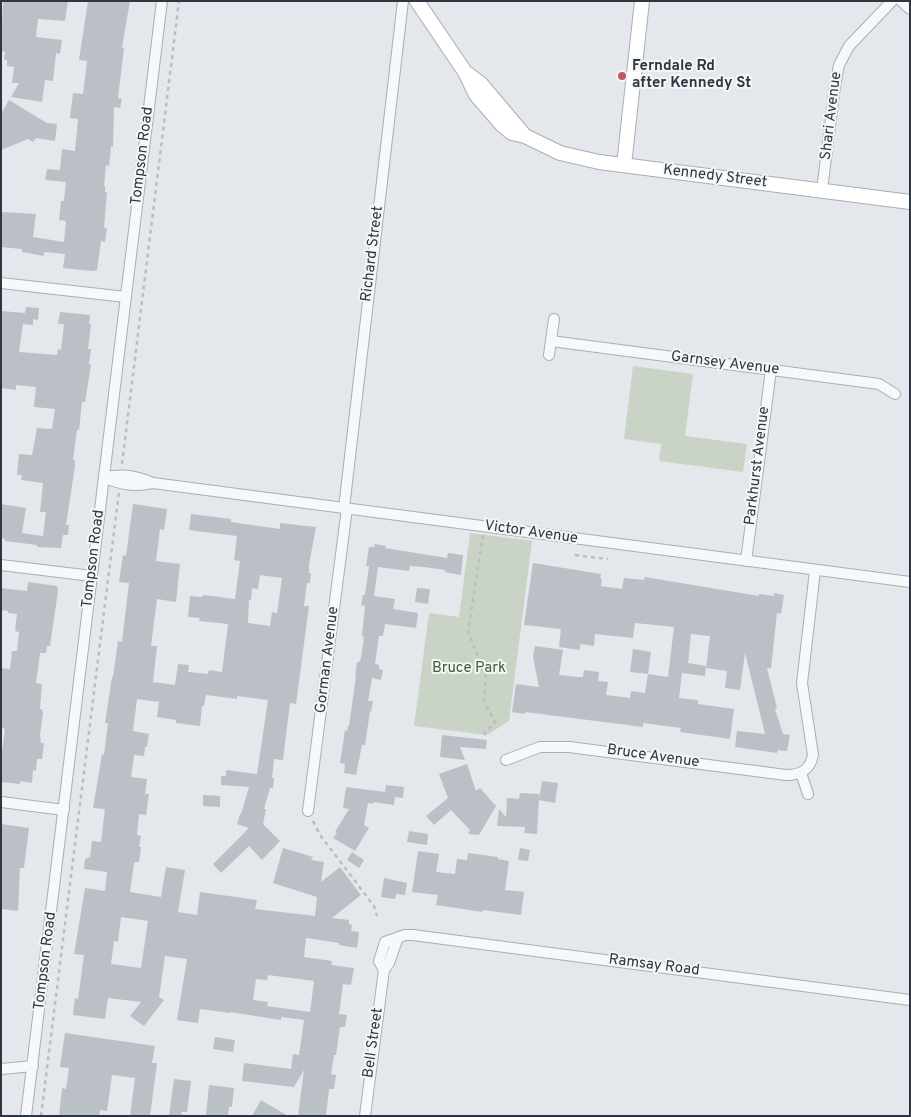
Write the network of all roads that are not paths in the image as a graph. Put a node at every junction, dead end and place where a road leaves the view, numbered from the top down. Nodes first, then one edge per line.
1 (162, 1) edge
2 (403, 1) edge
3 (417, 1) edge
4 (642, 1) edge
5 (892, 1) edge
6 (901, 1) edge
7 (910, 9) edge
8 (624, 165) junction
9 (822, 190) junction
10 (910, 202) edge
11 (1, 283) edge
12 (126, 297) junction
13 (554, 320) dead end
14 (551, 341) junction
15 (549, 355) dead end
16 (771, 370) junction
17 (895, 394) dead end
18 (104, 477) junction
19 (346, 508) junction
20 (746, 561) junction
21 (1, 565) edge
22 (815, 571) junction
23 (92, 576) junction
24 (910, 582) edge
25 (506, 760) dead end
26 (801, 773) junction
27 (808, 794) dead end
28 (1, 802) edge
29 (64, 810) junction
30 (308, 811) road end
31 (398, 937) joint
32 (910, 1000) edge
33 (33, 1066) junction
34 (1, 1069) edge
35 (26, 1116) edge
36 (365, 1116) edge

1 - 12 street, Tompson Road
2 - 19 street, Richard Street
3 - 8 street, Kennedy Street
4 - 8 street
5 - 9 street, Shari Avenue
6 - 7 street
8 - 9 street, Kennedy Street
9 - 10 street, Kennedy Street
11 - 12 street
12 - 18 street, Tompson Road
13 - 14 street
14 - 15 street
14 - 16 street, Garnsey Avenue
16 - 17 street, Garnsey Avenue
16 - 20 street, Parkhurst Avenue
18 - 19 street, Victor Avenue
18 - 23 street, Tompson Road
19 - 20 street, Victor Avenue
19 - 30 street, Gorman Avenue
20 - 22 street, Victor Avenue
21 - 23 street
22 - 24 street, Victor Avenue
22 - 26 street
23 - 29 street, Tompson Road
25 - 26 street, Bruce Avenue
26 - 27 street
28 - 29 street
29 - 33 street, Tompson Road
31 - 32 street, Ramsay Road
31 - 36 street, Bell Street
33 - 34 street
33 - 35 street, Tompson Road

